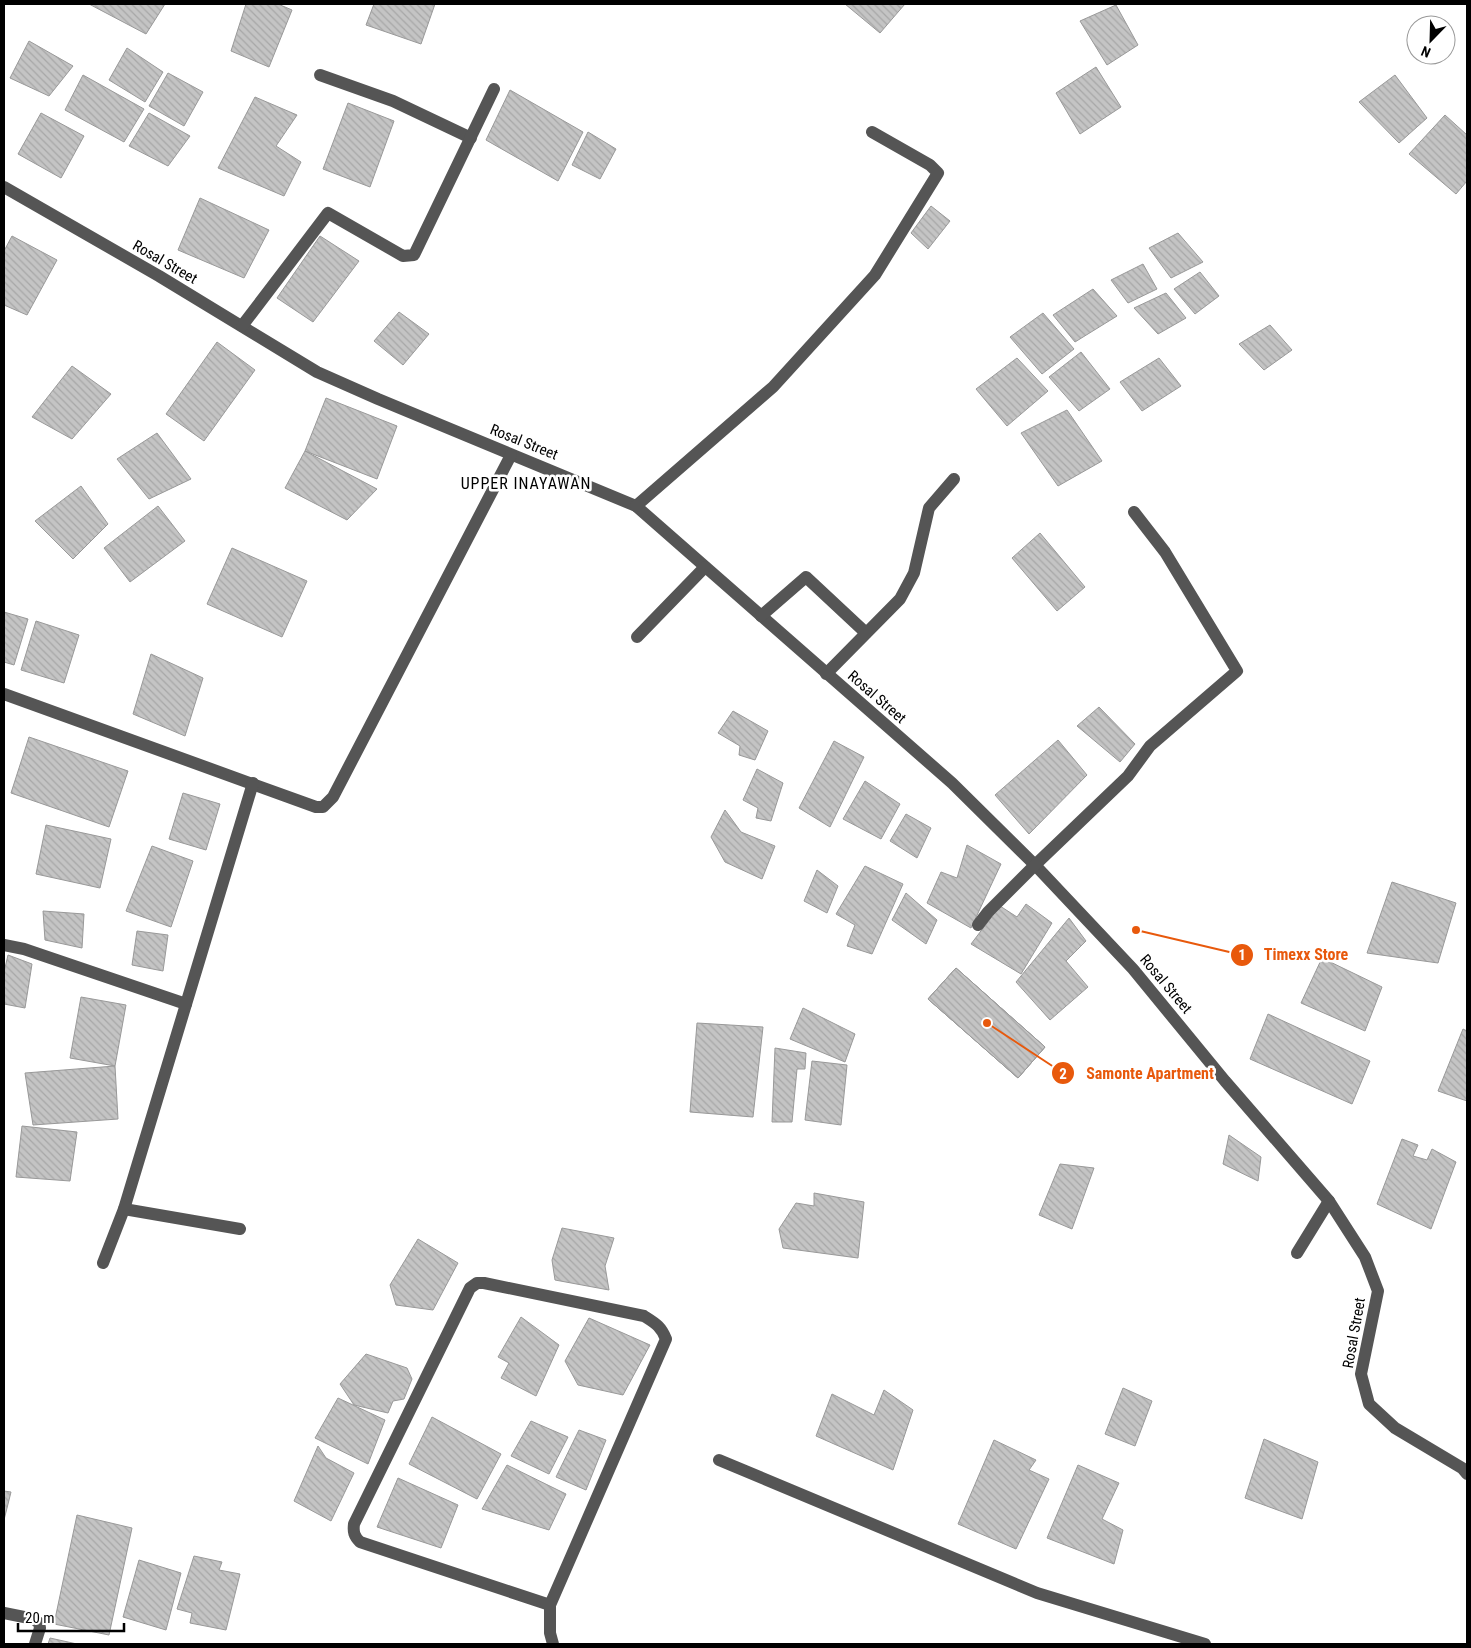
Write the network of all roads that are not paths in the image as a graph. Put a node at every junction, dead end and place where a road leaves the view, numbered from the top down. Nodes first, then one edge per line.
1 (320, 75) dead end
2 (494, 89) dead end
3 (872, 132) dead end
4 (471, 138) junction
5 (4, 187) edge
6 (242, 326) junction
7 (511, 454) junction
8 (954, 479) dead end
9 (636, 506) junction
10 (1134, 512) dead end
11 (705, 567) junction
12 (761, 616) junction
13 (866, 633) junction
14 (637, 637) dead end
15 (826, 674) junction
16 (4, 694) edge
17 (253, 783) junction
18 (1035, 865) junction
19 (978, 925) dead end
20 (4, 945) edge
21 (186, 1004) junction
22 (1329, 1200) junction
23 (124, 1209) junction
24 (240, 1229) dead end
25 (1297, 1253) dead end
26 (103, 1263) dead end
27 (719, 1460) dead end
28 (1467, 1474) edge
29 (550, 1605) junction
30 (4, 1613) edge
31 (34, 1644) edge
32 (553, 1644) edge
33 (1205, 1644) edge

1 - 4 street
2 - 4 street
3 - 9 street
4 - 6 street
5 - 6 street, Rosal Street
6 - 7 street, Rosal Street
7 - 9 street, Rosal Street
7 - 17 street
8 - 13 street
9 - 11 street, Rosal Street
10 - 18 street
11 - 12 street, Rosal Street
11 - 14 street
12 - 13 street
12 - 15 street, Rosal Street
13 - 15 street
15 - 18 street, Rosal Street
16 - 17 street
17 - 21 street
18 - 19 street
18 - 22 street, Rosal Street
20 - 21 street
21 - 23 street
22 - 25 street
22 - 28 street, Rosal Street
23 - 24 street
23 - 26 street
27 - 33 street
29 - 29 street
29 - 32 street
30 - 31 street

